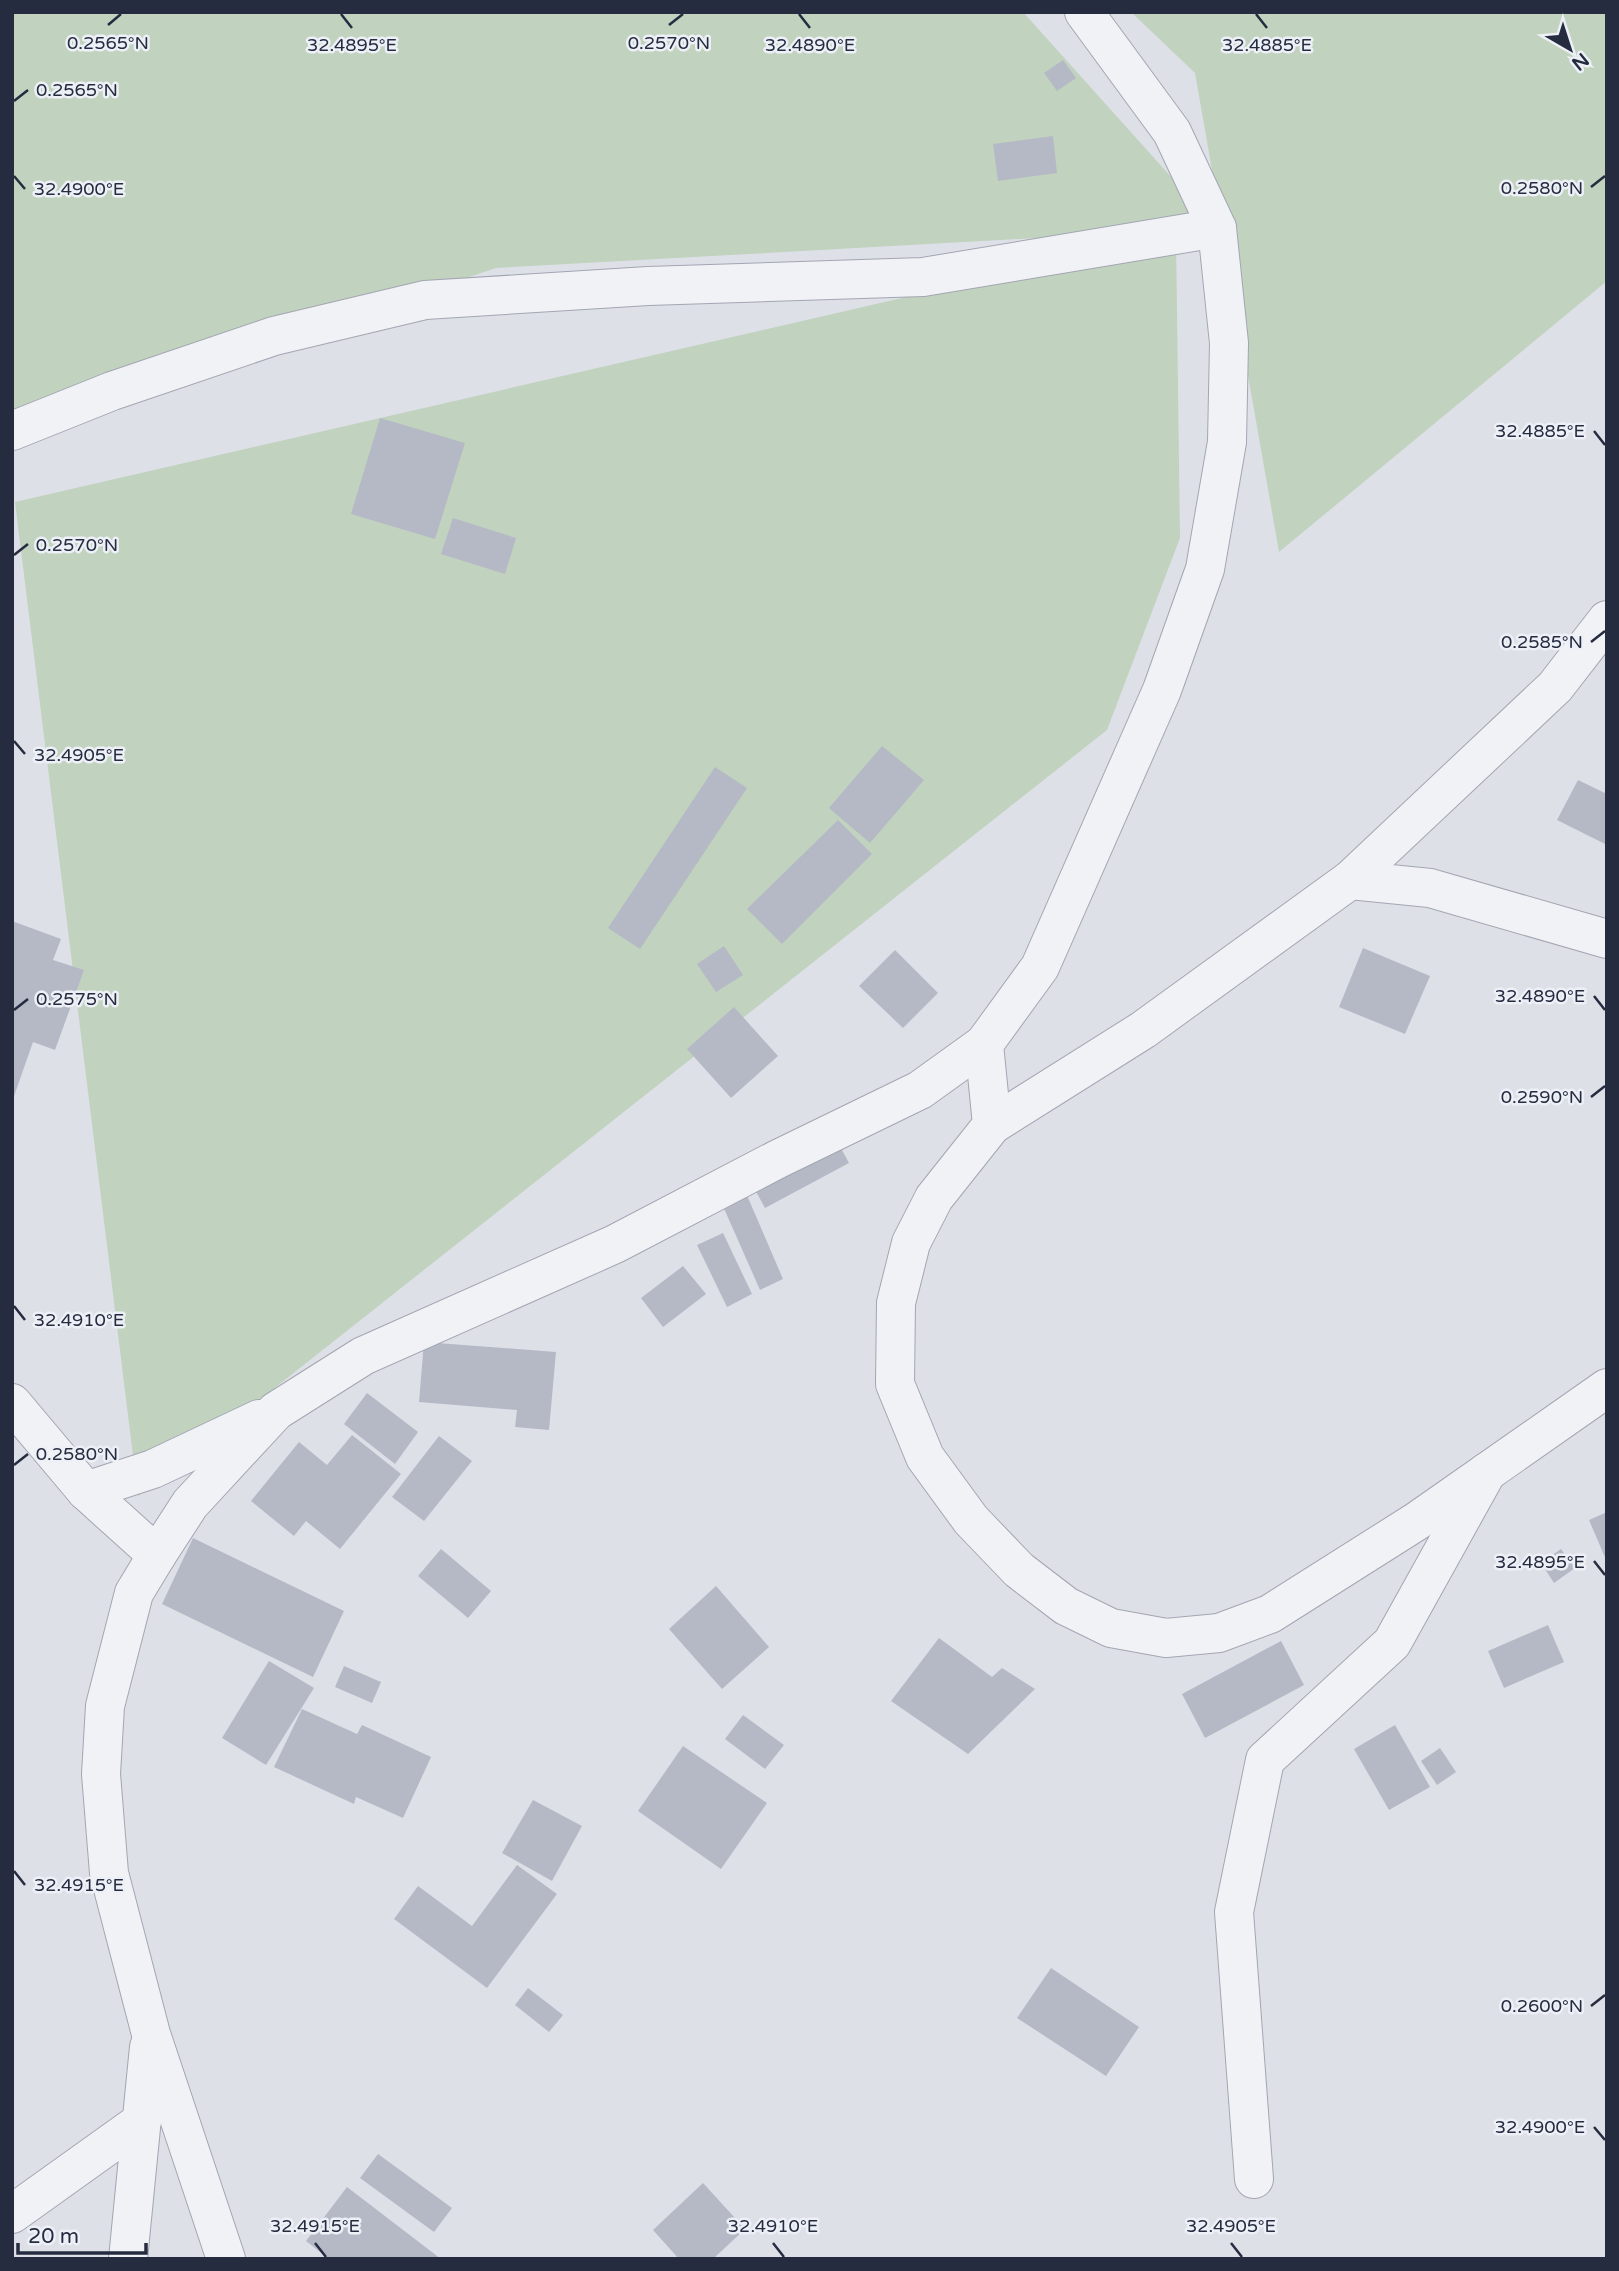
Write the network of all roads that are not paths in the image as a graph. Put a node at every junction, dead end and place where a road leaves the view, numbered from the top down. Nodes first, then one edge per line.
1 (1084, 12) edge
2 (1217, 228) junction
3 (12, 431) edge
4 (1607, 620) edge
5 (1350, 880) junction
6 (1607, 939) edge
7 (984, 1044) junction
8 (992, 1125) junction
9 (1607, 1388) edge
10 (12, 1403) edge
11 (276, 1411) junction
12 (1487, 1472) junction
13 (86, 1491) junction
14 (157, 1555) junction
15 (151, 2034) junction
16 (142, 2121) junction
17 (1254, 2179) dead end
18 (12, 2214) edge
19 (128, 2259) edge
20 (226, 2259) edge

1 - 2 street
2 - 3 street
2 - 7 street
4 - 5 street
5 - 6 street
5 - 8 street
7 - 8 street
7 - 11 street
8 - 12 street
9 - 12 street
10 - 13 street
11 - 13 street
11 - 14 street
12 - 17 street
13 - 14 street
14 - 15 street
15 - 16 street
15 - 20 street
16 - 18 street
16 - 19 street

